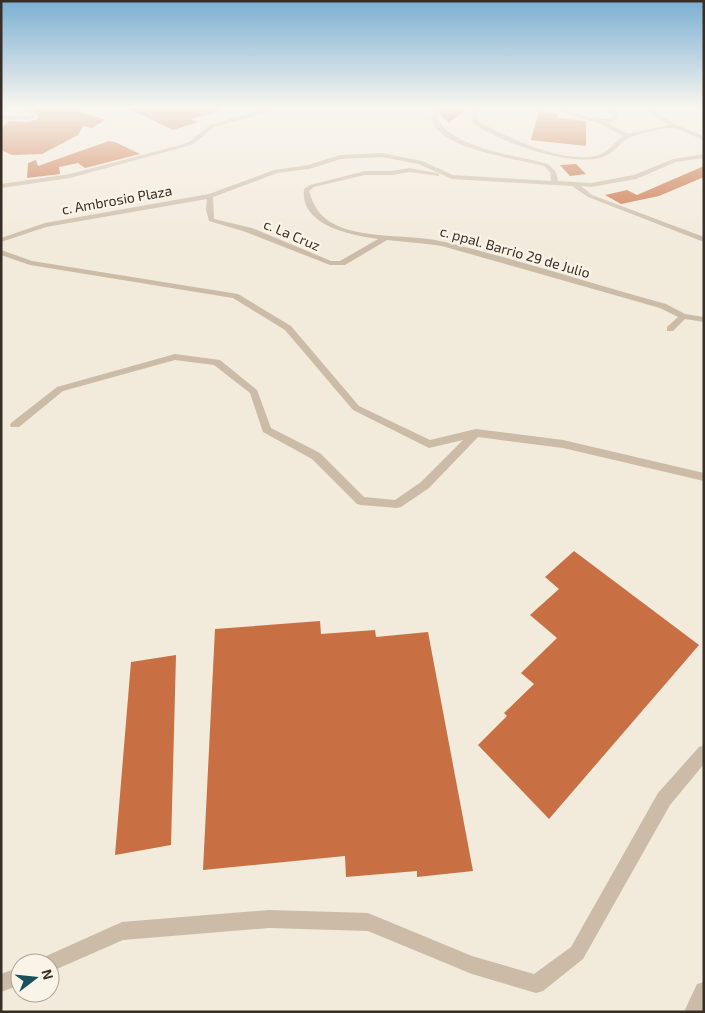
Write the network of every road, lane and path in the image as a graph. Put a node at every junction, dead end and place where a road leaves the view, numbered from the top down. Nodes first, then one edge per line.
1 (150, 155) edge
2 (376, 155) edge
3 (383, 155) edge
4 (510, 155) edge
5 (565, 155) edge
6 (602, 155) edge
7 (704, 156) edge
8 (452, 177) junction
9 (555, 183) junction
10 (575, 185) junction
11 (1, 186) edge
12 (210, 196) junction
13 (384, 239) junction
14 (1, 240) edge
15 (704, 240) edge
16 (1, 252) edge
17 (682, 316) junction
18 (704, 320) edge
19 (670, 329) dead end
20 (15, 425) dead end
21 (476, 432) junction
22 (704, 477) edge
23 (704, 752) edge
24 (60, 959) edge
25 (704, 991) edge
26 (693, 1012) edge

1 - 11 street
2 - 12 street, c. Ambrosio Plaza
3 - 8 street, c. Ambrosio Plaza
4 - 9 street
5 - 6 street
7 - 10 street, c. Ambrosio Plaza
8 - 9 street, c. Ambrosio Plaza
8 - 13 street, c. ppal. Barrio 29 de Julio
9 - 10 street, c. Ambrosio Plaza
10 - 15 street
12 - 13 street, c. La Cruz
12 - 14 street, c. Ambrosio Plaza
13 - 17 street, c. ppal. Barrio 29 de Julio
16 - 21 street
17 - 18 street, c. ppal. Barrio 29 de Julio
17 - 19 street
20 - 21 street
21 - 22 street
23 - 24 street
25 - 26 street

